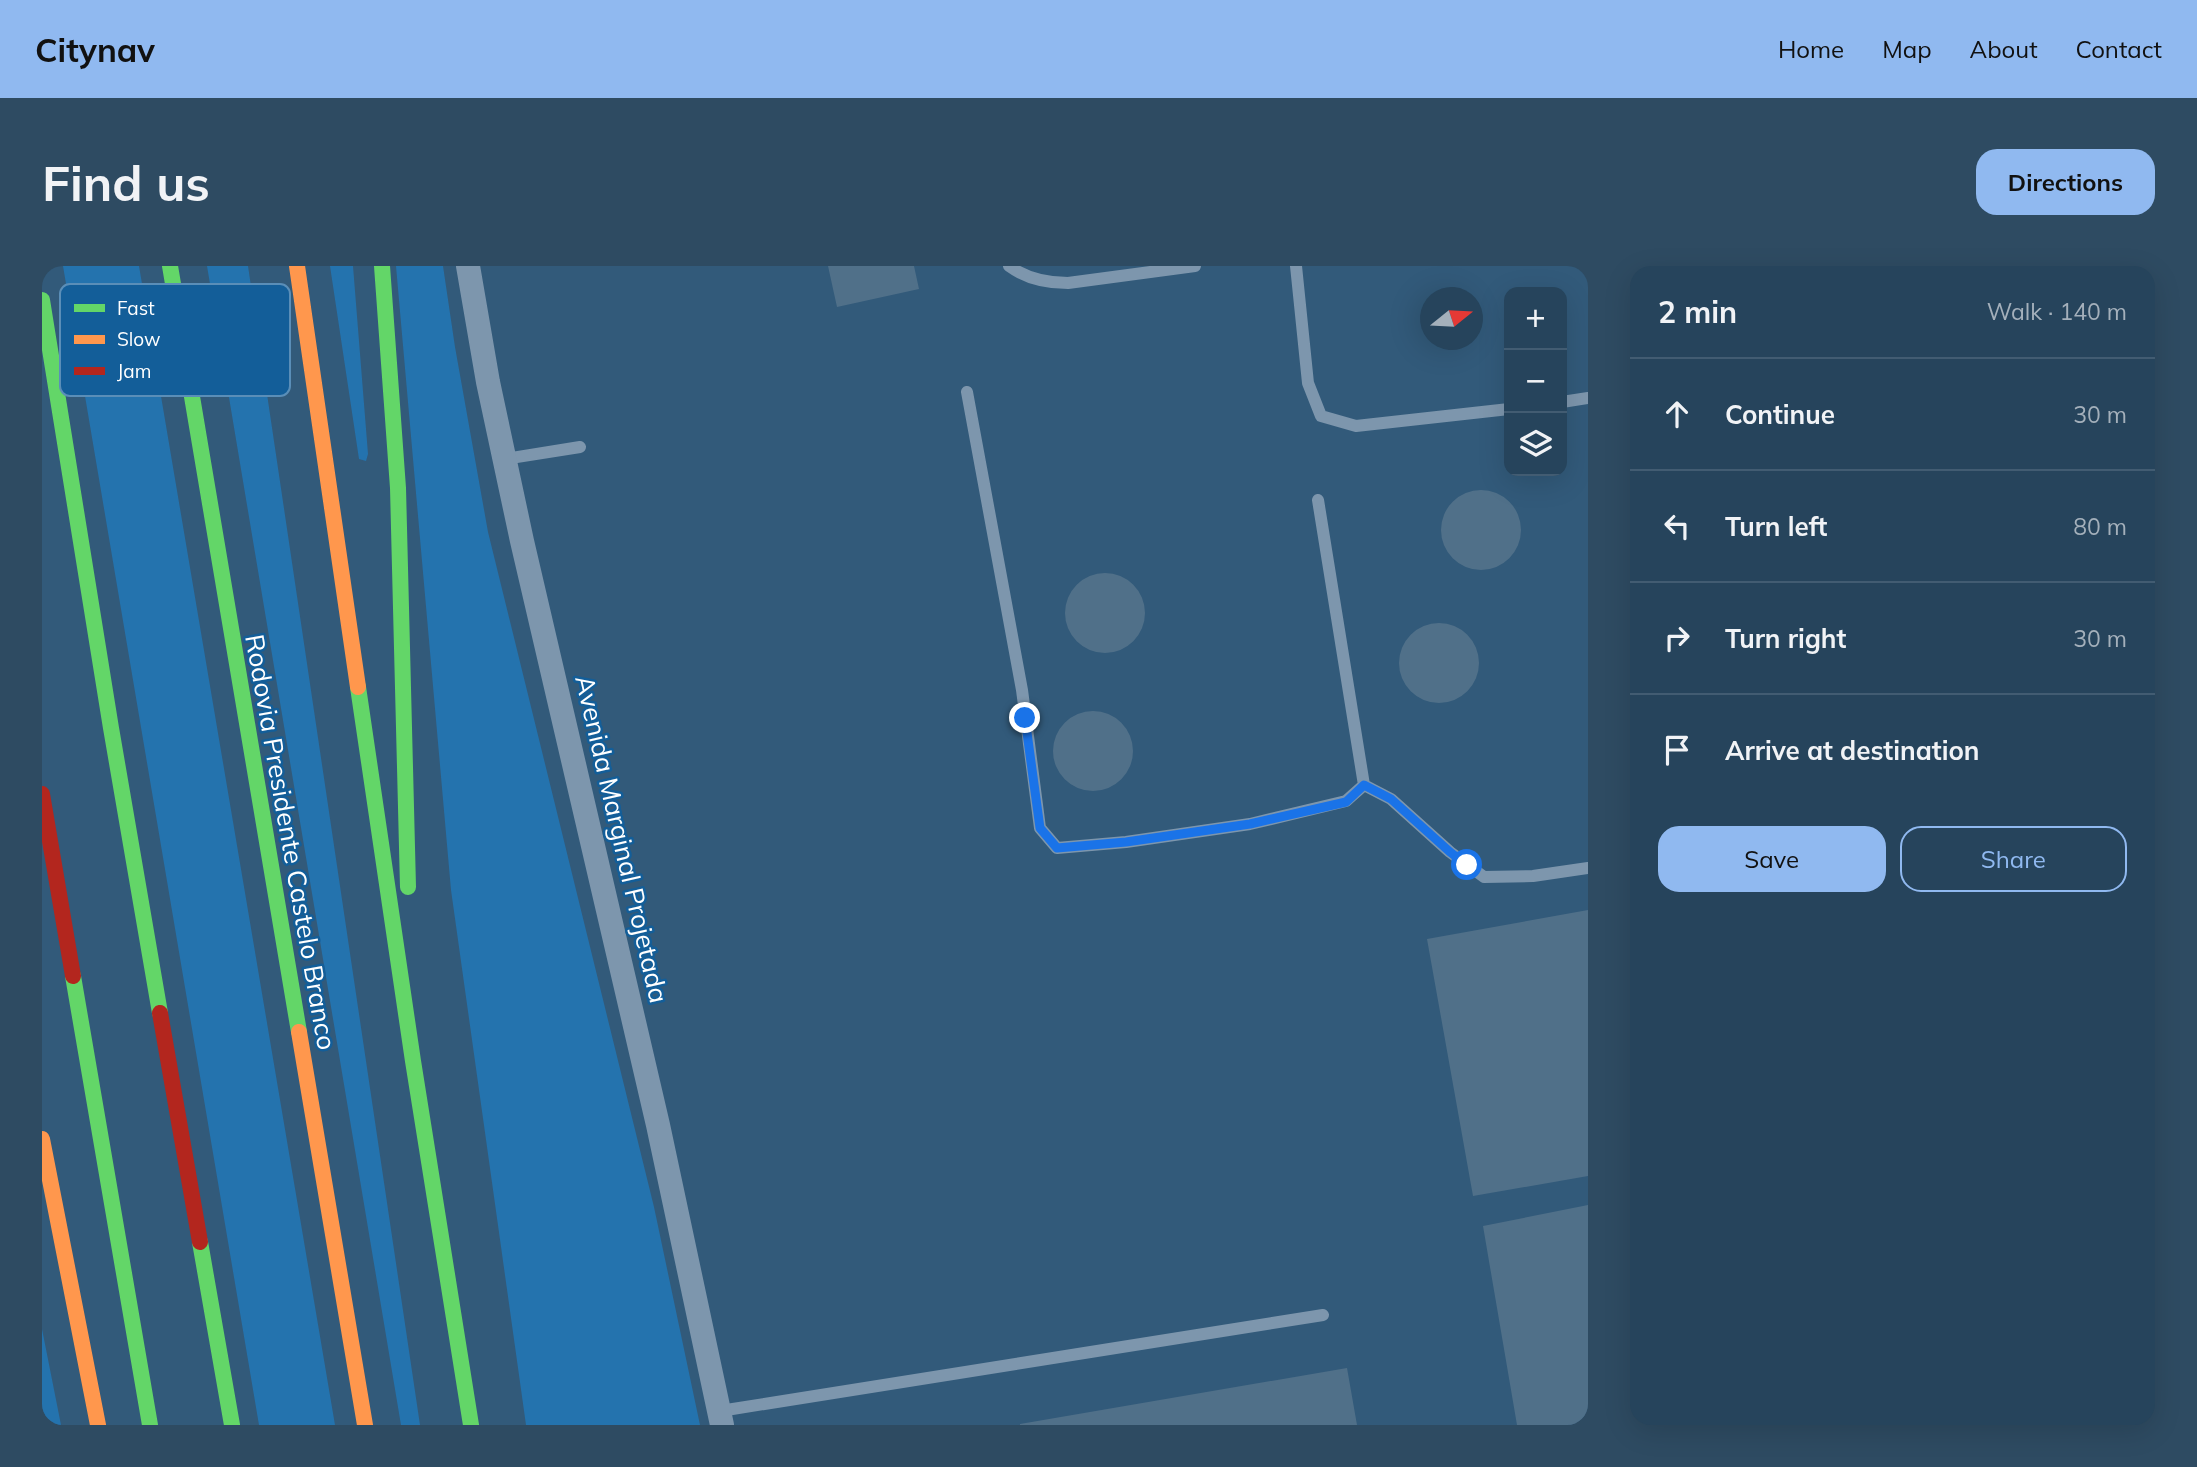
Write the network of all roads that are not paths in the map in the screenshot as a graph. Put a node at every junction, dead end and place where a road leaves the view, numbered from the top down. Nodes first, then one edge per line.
1 (170, 266) edge
2 (296, 266) edge
3 (382, 266) edge
4 (468, 266) edge
5 (1009, 266) edge
6 (1195, 266) edge
7 (1296, 266) edge
8 (173, 284) edge
9 (42, 300) edge
10 (967, 392) dead end
11 (192, 396) edge
12 (1588, 398) edge
13 (1567, 401) edge
14 (1504, 410) edge
15 (580, 447) dead end
16 (505, 459) junction
17 (1318, 500) dead end
18 (1364, 785) junction
19 (42, 794) edge
20 (1588, 868) edge
21 (413, 1061) junction
22 (42, 1139) edge
23 (1323, 1315) dead end
24 (721, 1418) edge
25 (98, 1425) edge
26 (150, 1425) edge
27 (232, 1425) edge
28 (365, 1425) edge
29 (471, 1425) edge

1 - 8 highway, Rodovia Presidente Castelo Branco
2 - 21 highway
3 - 21 highway
4 - 16 street, Avenida Marginal Projetada
5 - 6 lane
7 - 14 lane
9 - 27 highway
10 - 18 lane
11 - 28 highway, Rodovia Presidente Castelo Branco
12 - 13 lane
15 - 16 lane
16 - 24 street, Avenida Marginal Projetada
17 - 18 lane
18 - 20 lane
19 - 26 highway
21 - 29 highway
22 - 25 highway
23 - 24 lane

